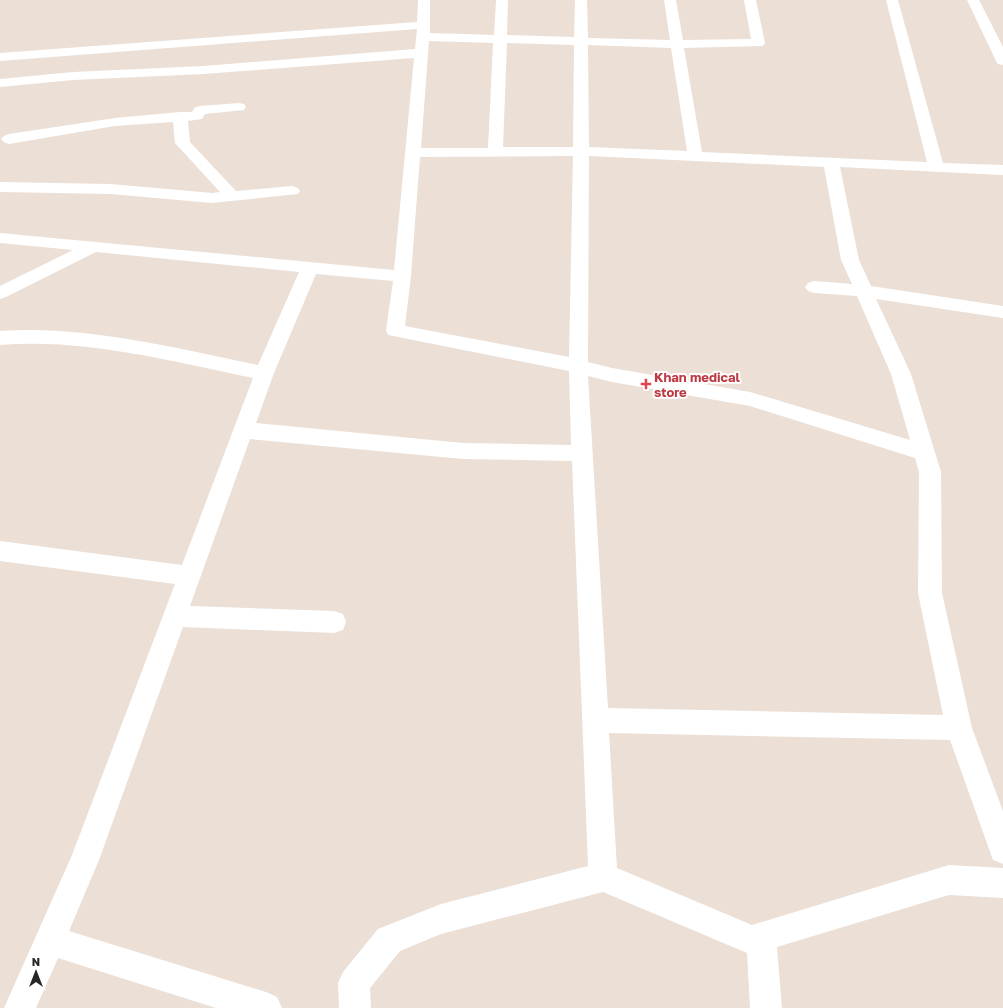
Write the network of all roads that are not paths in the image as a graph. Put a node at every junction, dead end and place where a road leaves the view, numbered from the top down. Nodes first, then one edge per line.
1 (502, 0) edge
2 (581, 0) edge
3 (670, 0) edge
4 (750, 0) edge
5 (892, 0) edge
6 (973, 0) edge
7 (420, 4) edge
8 (422, 38) junction
9 (500, 39) junction
10 (581, 41) junction
11 (677, 44) junction
12 (0, 57) edge
13 (1003, 61) edge
14 (0, 83) edge
15 (239, 107) dead end
16 (180, 116) junction
17 (9, 139) dead end
18 (495, 152) junction
19 (581, 152) junction
20 (412, 153) junction
21 (695, 156) junction
22 (831, 162) junction
23 (936, 167) junction
24 (1003, 170) edge
25 (0, 187) edge
26 (292, 192) dead end
27 (232, 196) junction
28 (0, 238) edge
29 (93, 247) junction
30 (310, 268) junction
31 (402, 276) junction
32 (814, 287) dead end
33 (865, 291) junction
34 (0, 293) edge
35 (1003, 312) edge
36 (0, 338) edge
37 (578, 366) junction
38 (264, 373) junction
39 (243, 430) junction
40 (582, 453) junction
41 (925, 453) junction
42 (0, 551) edge
43 (189, 576) junction
44 (175, 616) junction
45 (334, 622) dead end
46 (596, 720) junction
47 (959, 728) junction
48 (1003, 850) edge
49 (603, 877) junction
50 (1003, 883) edge
51 (761, 937) junction
52 (50, 940) junction
53 (20, 1008) edge
54 (266, 1008) edge
55 (355, 1008) edge
56 (766, 1008) edge

1 - 9 street
2 - 10 street
3 - 11 street
4 - 11 street
5 - 23 street
6 - 13 street
7 - 8 street
8 - 9 street
8 - 12 street
8 - 14 street
8 - 20 street
9 - 10 street
9 - 18 street
10 - 11 street
10 - 19 street
11 - 21 street
15 - 16 street
16 - 17 street
16 - 27 street
18 - 19 street
18 - 20 street
19 - 21 street
19 - 37 street
20 - 31 street
21 - 22 street
22 - 23 street
22 - 33 street
23 - 24 street
25 - 27 street
26 - 27 street
28 - 29 street
29 - 30 street
29 - 34 street
30 - 31 street
30 - 38 street
31 - 37 street
32 - 33 street
33 - 35 street
33 - 41 street
36 - 38 street
37 - 40 street
37 - 41 street
38 - 39 street
39 - 40 street
39 - 43 street
40 - 46 street
41 - 47 street
42 - 43 street
43 - 44 street
44 - 45 street
44 - 52 street
46 - 47 street
46 - 49 street
47 - 48 street
49 - 51 street
49 - 55 street
50 - 51 street
51 - 56 street
52 - 53 street
52 - 54 street

